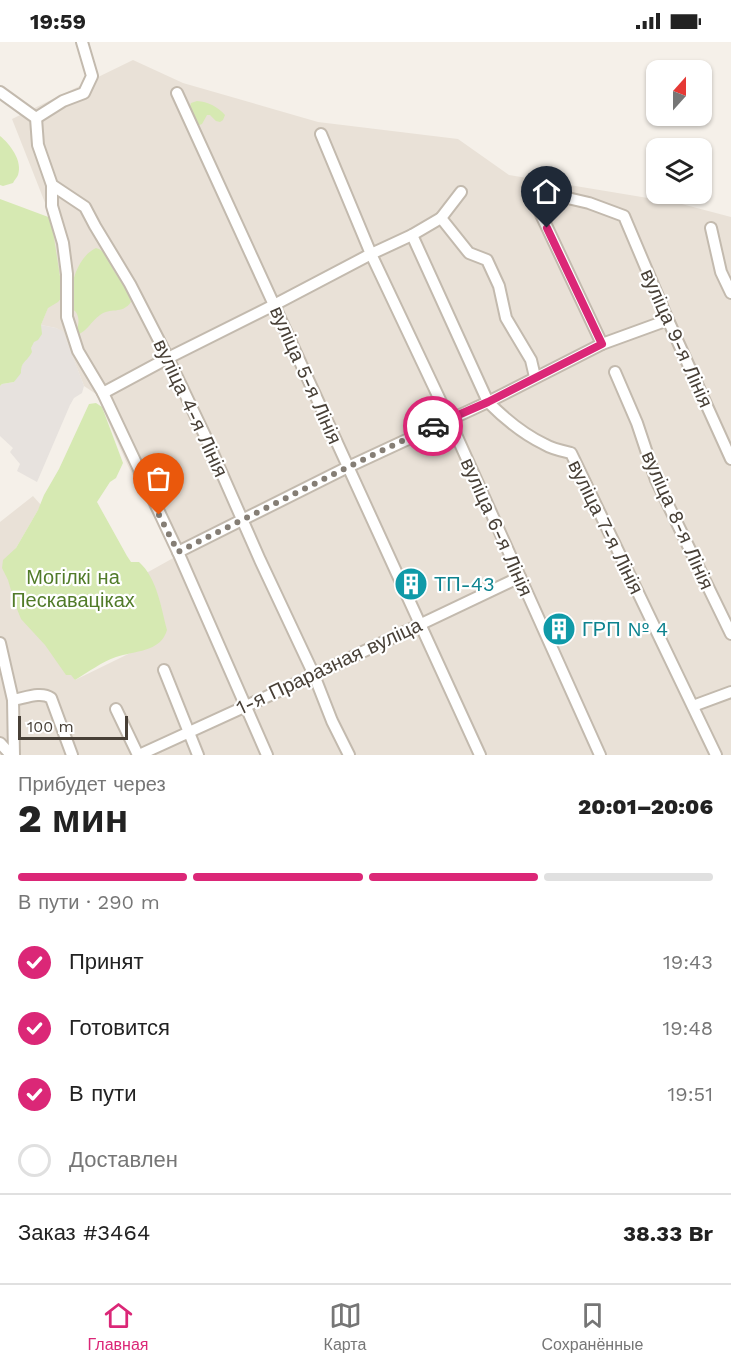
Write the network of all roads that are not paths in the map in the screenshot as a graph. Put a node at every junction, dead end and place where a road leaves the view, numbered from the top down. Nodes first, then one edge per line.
1 (82, 42) edge
2 (0, 92) edge
3 (177, 93) dead end
4 (36, 118) junction
5 (321, 134) dead end
6 (52, 185) junction
7 (460, 192) dead end
8 (441, 218) junction
9 (711, 228) dead end
10 (412, 235) junction
11 (371, 254) junction
12 (731, 293) edge
13 (274, 305) junction
14 (668, 320) junction
15 (602, 344) junction
16 (168, 358) junction
17 (615, 372) dead end
18 (535, 377) junction
19 (103, 393) junction
20 (488, 402) junction
21 (448, 419) junction
22 (731, 459) edge
23 (348, 467) junction
24 (242, 520) junction
25 (178, 552) junction
26 (520, 577) junction
27 (420, 624) junction
28 (731, 634) edge
29 (0, 643) edge
30 (164, 670) dead end
31 (314, 675) junction
32 (731, 692) edge
33 (13, 700) junction
34 (245, 706) junction
35 (693, 706) junction
36 (116, 709) dead end
37 (189, 732) junction
38 (0, 743) edge
39 (13, 755) edge
40 (72, 755) edge
41 (138, 755) edge
42 (198, 755) edge
43 (267, 755) edge
44 (349, 755) edge
45 (480, 755) edge
46 (600, 755) edge
47 (716, 755) edge

1 - 4 street
2 - 4 street
3 - 13 street, вуліца 5-я Лінія
4 - 6 street
5 - 11 street, вуліца 6-я Лінія
6 - 16 street, вуліца 4-я Лінія
6 - 19 street
7 - 8 street
8 - 10 street
8 - 18 street
9 - 12 street
10 - 11 street
10 - 20 street
11 - 13 street
11 - 21 street, вуліца 6-я Лінія
13 - 16 street
13 - 23 street, вуліца 5-я Лінія
14 - 15 street
14 - 15 street, вуліца 9-я Лінія
14 - 22 street, вуліца 9-я Лінія
15 - 18 street
16 - 19 street
16 - 24 street, вуліца 4-я Лінія
17 - 28 street, вуліца 8-я Лінія
18 - 20 street
19 - 25 street
20 - 21 street
20 - 35 street, вуліца 7-я Лінія
21 - 23 street
21 - 26 street, вуліца 6-я Лінія
23 - 24 street
23 - 27 street, вуліца 5-я Лінія
24 - 25 street
24 - 31 street, вуліца 4-я Лінія
25 - 34 street
26 - 27 street, 1-я Праразная вуліца
26 - 46 street, вуліца 6-я Лінія
27 - 31 street, 1-я Праразная вуліца
27 - 45 street, вуліца 5-я Лінія
29 - 33 street
30 - 37 street
31 - 34 street, 1-я Праразная вуліца
31 - 44 street, вуліца 4-я Лінія
32 - 35 street
33 - 39 street
33 - 40 street
34 - 37 street, 1-я Праразная вуліца
34 - 43 street
35 - 47 street, вуліца 7-я Лінія
36 - 41 street
37 - 41 street, 1-я Праразная вуліца
37 - 42 street
38 - 39 street

